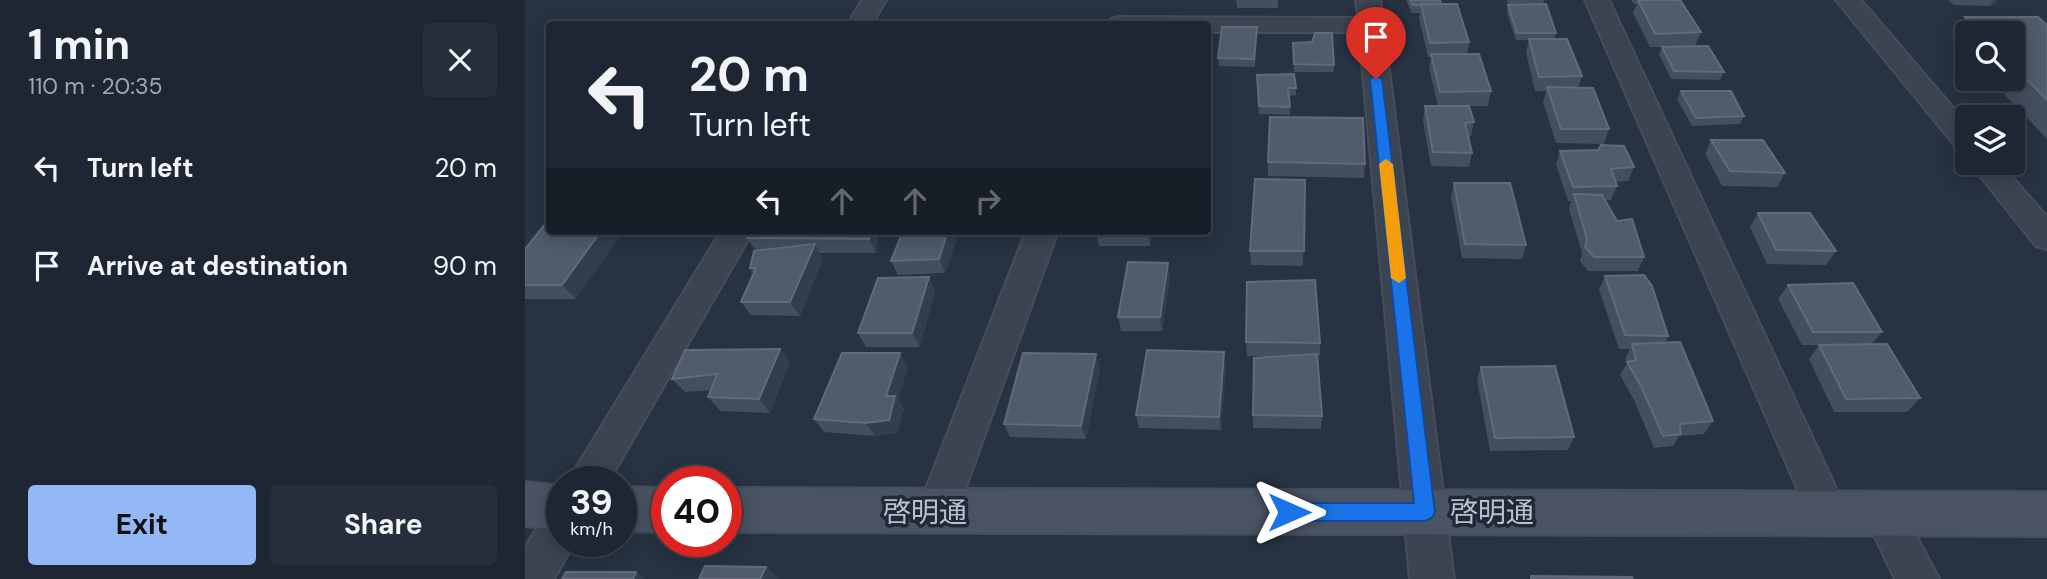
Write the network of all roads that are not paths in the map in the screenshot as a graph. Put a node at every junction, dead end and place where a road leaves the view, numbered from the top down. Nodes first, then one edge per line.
1 (874, 0) edge
2 (1597, 0) edge
3 (1848, 0) edge
4 (1369, 12) edge
5 (862, 21) edge
6 (1182, 21) edge
7 (1955, 128) edge
8 (1994, 175) edge
9 (735, 235) edge
10 (1041, 235) edge
11 (2047, 238) edge
12 (597, 466) edge
13 (525, 504) edge
14 (546, 506) edge
15 (742, 510) edge
16 (937, 512) junction
17 (1425, 512) junction
18 (2047, 513) edge
19 (1828, 514) junction
20 (1884, 514) junction
21 (546, 552) edge
22 (530, 579) edge
23 (1432, 579) edge
24 (1917, 579) edge

1 - 5 street
2 - 19 street
3 - 7 street
4 - 6 street
4 - 17 street
8 - 11 street
9 - 12 street
10 - 16 street
13 - 14 street
15 - 16 street, 啓明通
16 - 17 street, 啓明通
17 - 19 street, 啓明通
17 - 23 street
18 - 20 street, 啓明通
19 - 20 street, 啓明通
20 - 24 street
21 - 22 street

